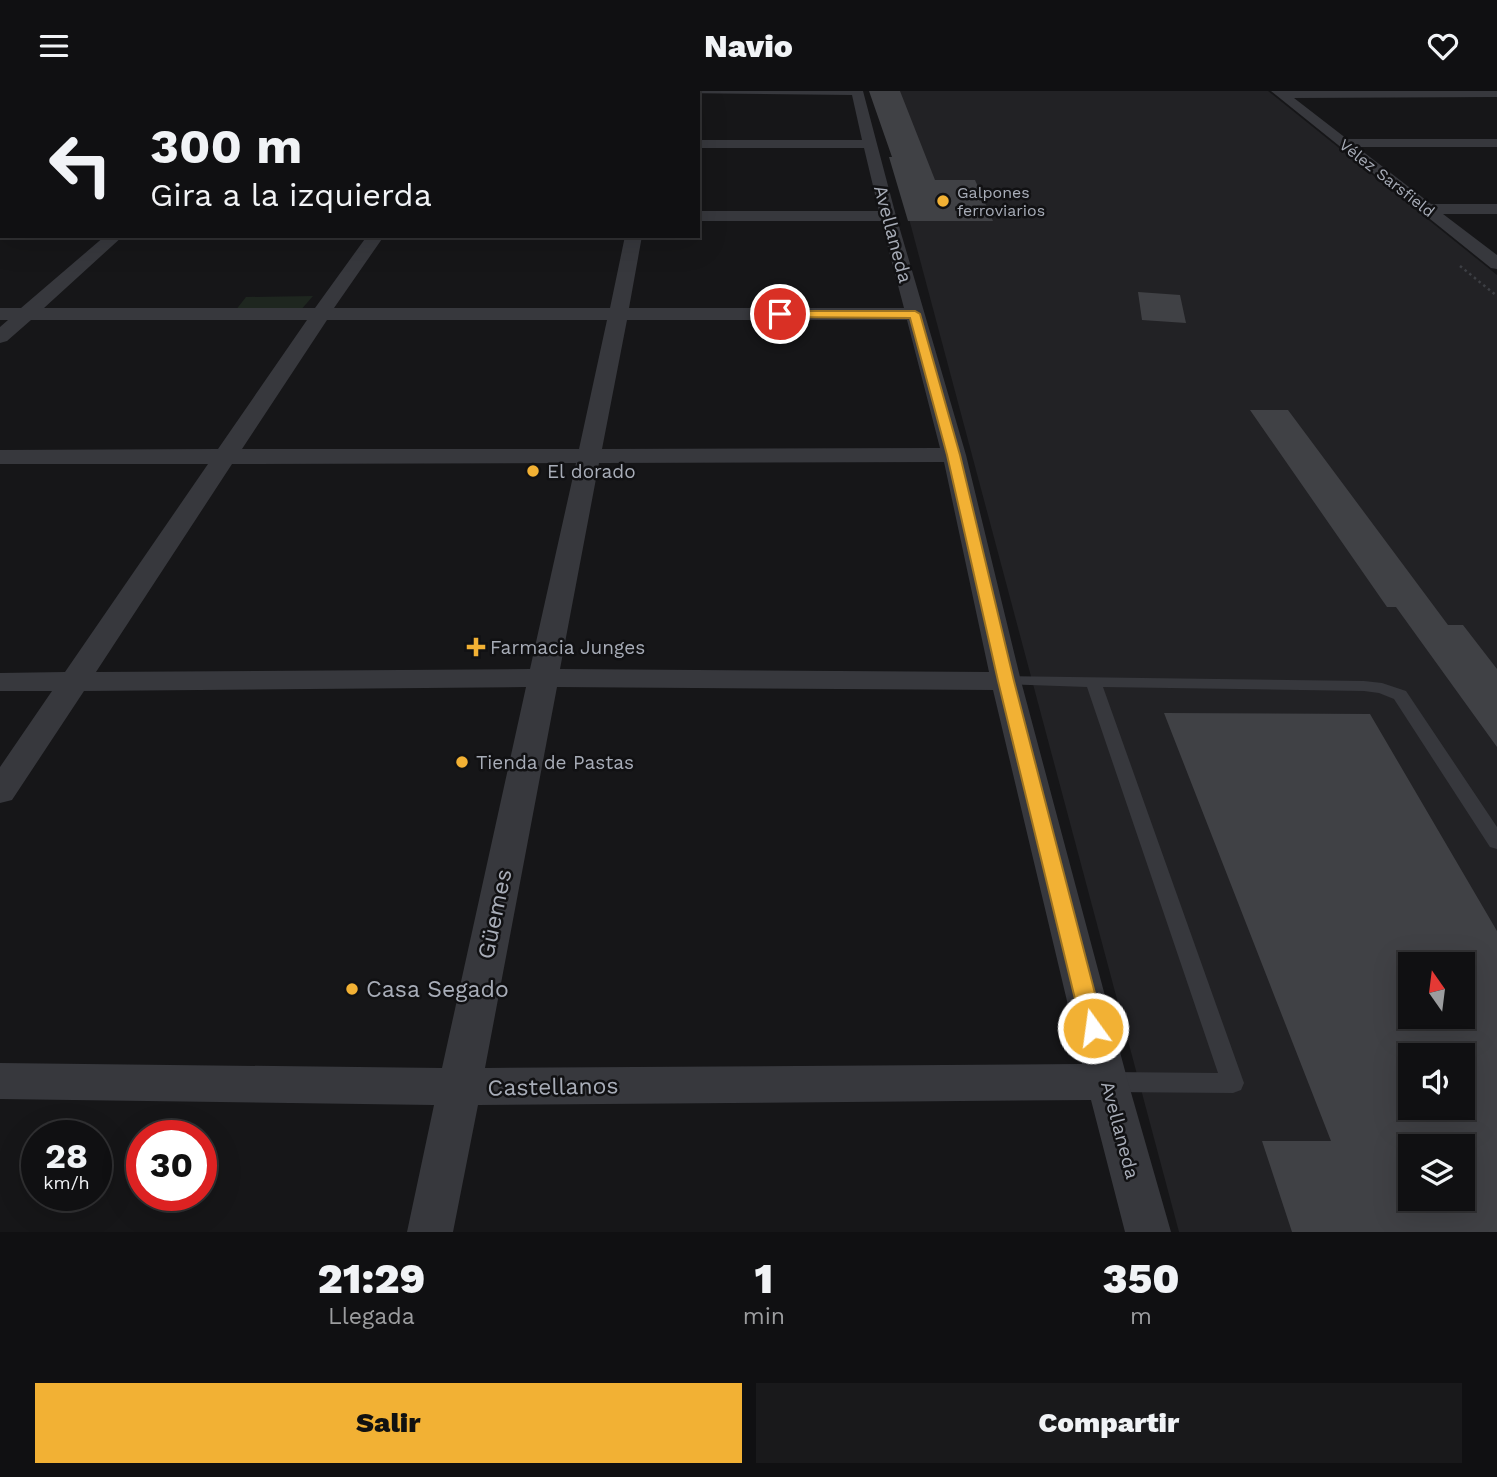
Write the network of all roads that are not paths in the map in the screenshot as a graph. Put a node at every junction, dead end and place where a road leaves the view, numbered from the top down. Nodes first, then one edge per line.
1 (857, 91) edge
2 (700, 92) edge
3 (1278, 92) edge
4 (1474, 92) edge
5 (1497, 93) edge
6 (1497, 106) edge
7 (1343, 143) junction
8 (1497, 143) edge
9 (700, 144) edge
10 (870, 144) junction
11 (1426, 209) junction
12 (1497, 209) edge
13 (700, 216) edge
14 (888, 216) junction
15 (113, 238) edge
16 (375, 238) edge
17 (634, 238) edge
18 (1497, 264) edge
19 (0, 314) edge
20 (26, 314) junction
21 (915, 314) junction
22 (320, 315) junction
23 (619, 315) junction
24 (0, 337) edge
25 (954, 455) junction
26 (588, 456) junction
27 (0, 457) edge
28 (226, 457) junction
29 (544, 678) junction
30 (1006, 681) junction
31 (1093, 681) junction
32 (0, 682) edge
33 (72, 683) junction
34 (0, 792) edge
35 (1497, 842) edge
36 (0, 1081) edge
37 (1107, 1081) junction
38 (459, 1087) junction
39 (429, 1232) edge
40 (1148, 1232) edge

1 - 2 street
1 - 10 street, Avellaneda
3 - 4 street
3 - 7 street, Vélez Sarsfield
4 - 5 street
4 - 6 street
7 - 8 street
7 - 11 street, Vélez Sarsfield
9 - 10 street
10 - 14 street, Avellaneda
11 - 12 street
11 - 18 street, Vélez Sarsfield
13 - 14 street
14 - 21 street, Avellaneda
15 - 20 street
16 - 22 street
17 - 23 street, Güemes
19 - 20 street
20 - 22 street
20 - 24 street
21 - 23 street
21 - 25 street, Avellaneda
22 - 23 street
22 - 28 street
23 - 26 street, Güemes
25 - 26 street
25 - 30 street, Avellaneda
26 - 28 street
26 - 29 street, Güemes
27 - 28 street
28 - 33 street
29 - 30 street
29 - 33 street
29 - 38 street, Güemes
30 - 31 lane
30 - 37 street, Avellaneda
31 - 35 lane
31 - 37 lane
32 - 33 street
33 - 34 street
36 - 38 street, Castellanos
37 - 38 street, Castellanos
37 - 40 street, Avellaneda
38 - 39 street, Güemes

